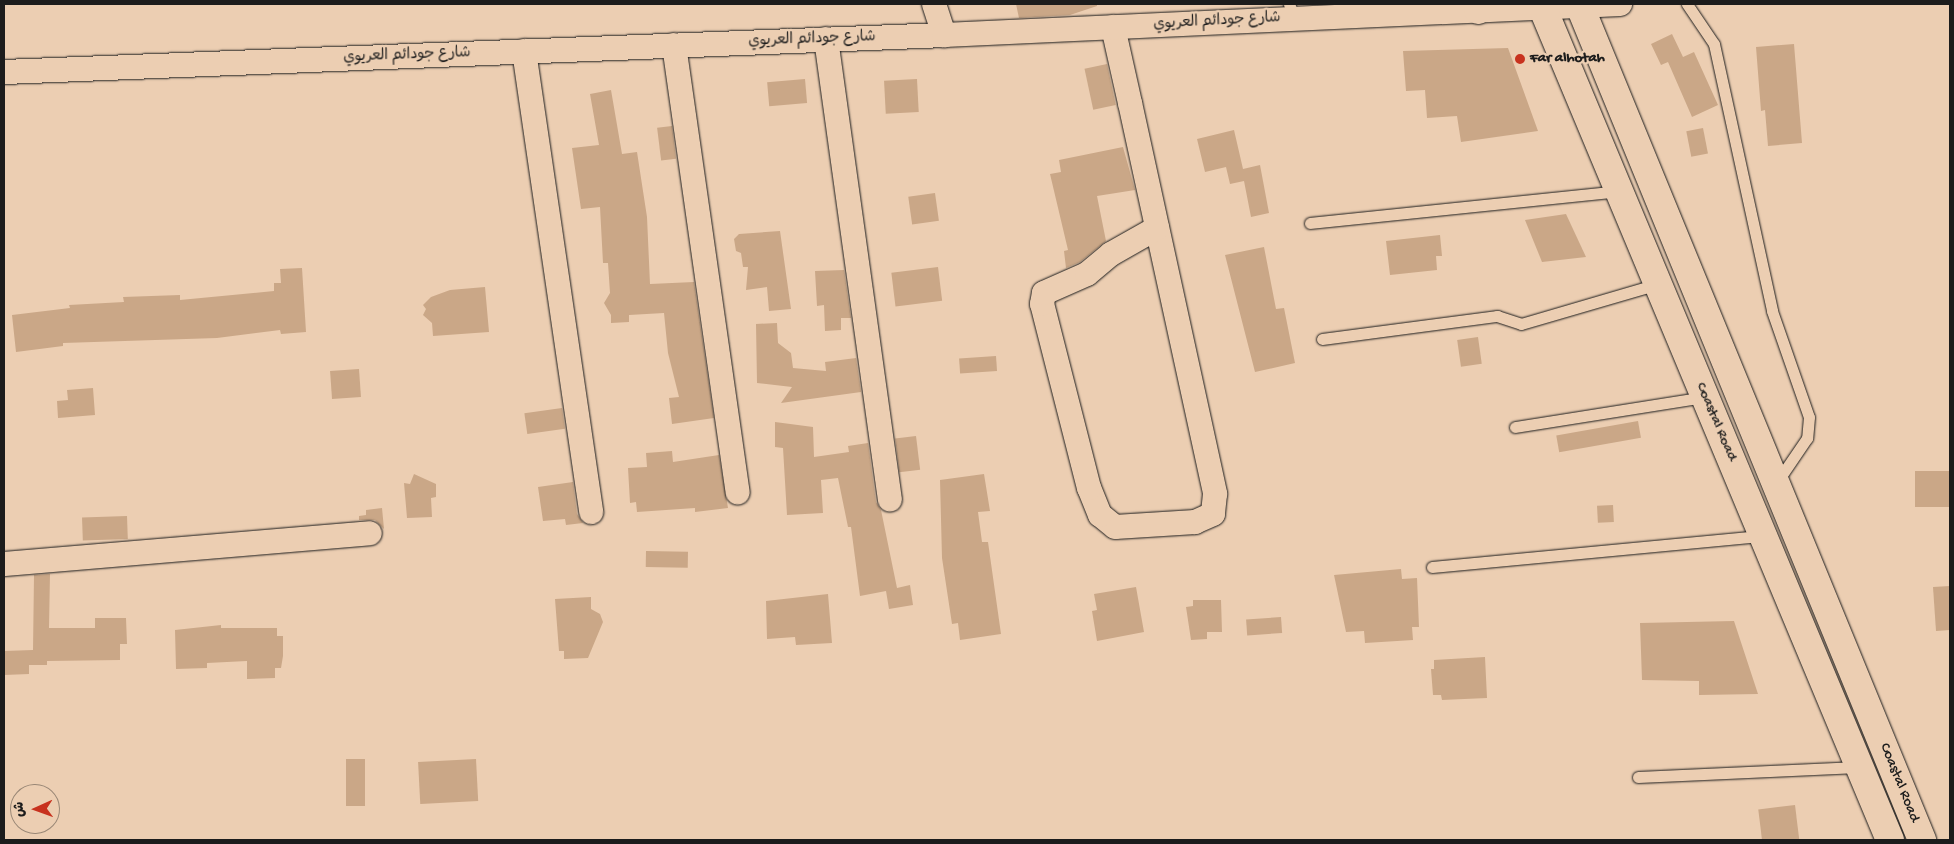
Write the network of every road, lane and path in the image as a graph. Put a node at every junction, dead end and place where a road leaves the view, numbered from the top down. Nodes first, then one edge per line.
1 (934, 4) edge
2 (1687, 4) edge
3 (1598, 5) edge
4 (1542, 6) edge
5 (1480, 7) edge
6 (1292, 11) edge
7 (1113, 27) junction
8 (944, 35) junction
9 (826, 39) junction
10 (674, 45) junction
11 (524, 51) junction
12 (4, 72) edge
13 (1620, 191) junction
14 (1310, 223) dead end
15 (1157, 228) junction
16 (1658, 284) junction
17 (1322, 339) dead end
18 (1705, 397) junction
19 (1515, 427) dead end
20 (1776, 484) junction
21 (738, 492) dead end
22 (890, 500) dead end
23 (591, 512) dead end
24 (370, 533) dead end
25 (1763, 536) junction
26 (4, 564) edge
27 (1432, 567) dead end
28 (1860, 767) junction
29 (1638, 777) dead end
30 (1890, 840) edge
31 (1922, 840) edge

1 - 8 street
2 - 20 lane
3 - 4 street, شارع جودائم العريوي
3 - 20 highway, Coastal Road
4 - 5 street, شارع جودائم العريوي
4 - 13 highway, Coastal Road
5 - 6 street, شارع جودائم العريوي
6 - 7 street, شارع جودائم العريوي
7 - 8 street, شارع جودائم العريوي
7 - 15 street
8 - 9 street, شارع جودائم العريوي
9 - 10 street, شارع جودائم العريوي
9 - 22 street
10 - 11 street, شارع جودائم العريوي
10 - 21 street
11 - 12 street, شارع جودائم العريوي
11 - 23 street
13 - 14 lane
13 - 16 highway, Coastal Road
15 - 15 street
16 - 17 lane
16 - 18 highway, Coastal Road
18 - 19 lane
18 - 25 highway, Coastal Road
20 - 31 highway, Coastal Road
24 - 26 street
25 - 27 lane
25 - 28 highway, Coastal Road
28 - 29 lane
28 - 30 highway, Coastal Road

